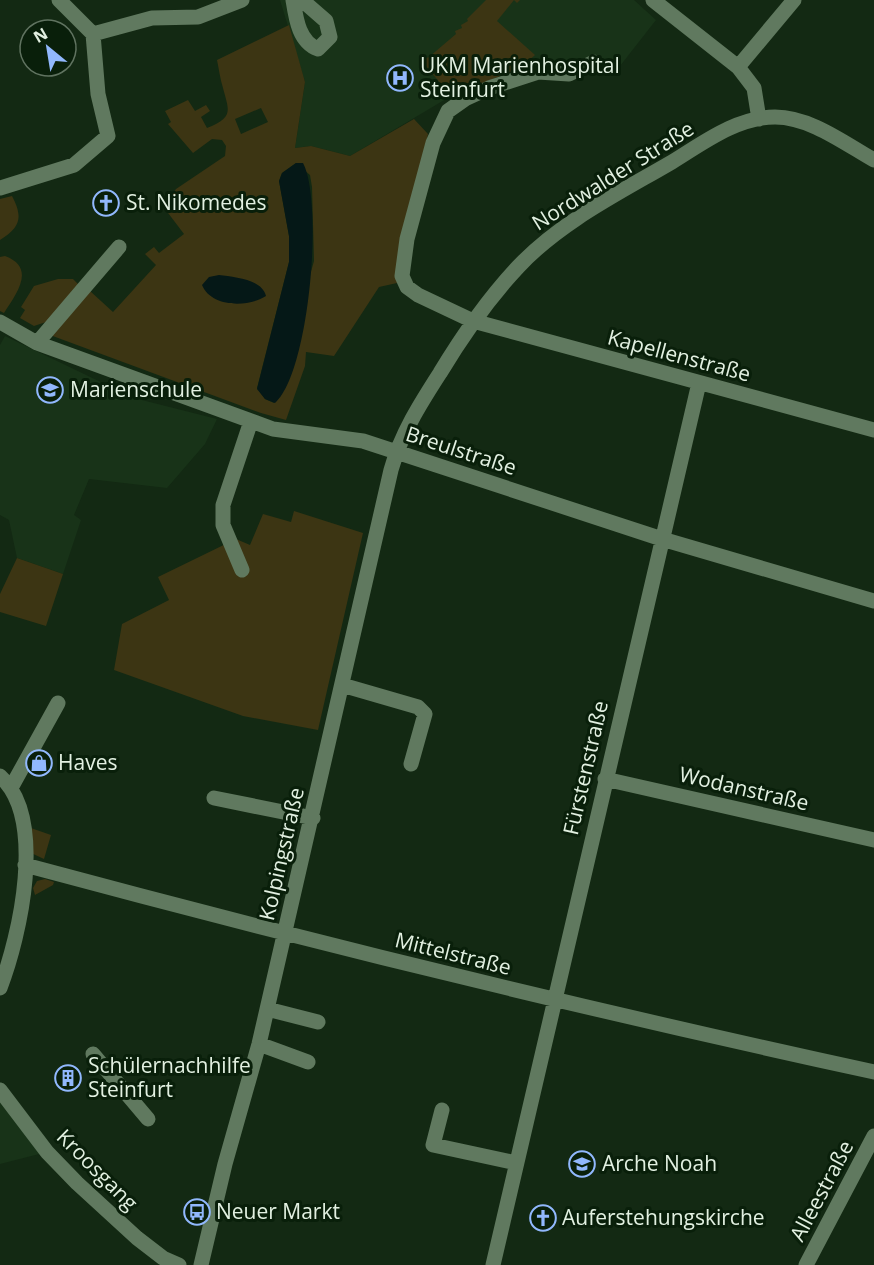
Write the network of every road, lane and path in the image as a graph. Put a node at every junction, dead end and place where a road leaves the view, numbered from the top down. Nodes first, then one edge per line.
1 (59, 0) edge
2 (242, 0) edge
3 (293, 0) edge
4 (302, 0) edge
5 (653, 0) edge
6 (794, 0) edge
7 (93, 34) junction
8 (594, 62) dead end
9 (738, 67) junction
10 (759, 119) junction
11 (874, 160) edge
12 (0, 188) edge
13 (119, 247) dead end
14 (473, 321) junction
15 (1, 326) edge
16 (37, 343) junction
17 (699, 383) junction
18 (251, 421) junction
19 (874, 430) edge
20 (396, 451) junction
21 (662, 539) junction
22 (242, 570) dead end
23 (874, 601) edge
24 (342, 685) junction
25 (58, 703) dead end
26 (411, 764) dead end
27 (605, 779) junction
28 (6, 781) edge
29 (214, 798) dead end
30 (313, 818) junction
31 (874, 840) edge
32 (25, 865) junction
33 (285, 935) junction
34 (0, 988) edge
35 (553, 999) junction
36 (267, 1009) junction
37 (318, 1022) dead end
38 (259, 1044) junction
39 (93, 1054) dead end
40 (308, 1062) dead end
41 (874, 1072) edge
42 (0, 1090) edge
43 (442, 1110) dead end
44 (148, 1119) dead end
45 (874, 1136) edge
46 (516, 1163) junction
47 (178, 1265) edge
48 (201, 1265) edge
49 (493, 1265) edge
50 (806, 1265) edge

1 - 7 street
2 - 7 street
3 - 4 street
5 - 9 street
6 - 9 street
7 - 12 street
8 - 14 street, Kapellenstraße
9 - 10 street
10 - 11 street, Nordwalder Straße
10 - 14 street, Nordwalder Straße
13 - 16 street
14 - 17 street, Kapellenstraße
14 - 20 street, Nordwalder Straße
15 - 16 street, Breulstraße
16 - 18 street, Breulstraße
17 - 19 street, Kapellenstraße
17 - 21 street, Fürstenstraße
18 - 20 street, Breulstraße
18 - 22 street
20 - 21 street, Breulstraße
20 - 24 street, Kolpingstraße
21 - 23 street, Breulstraße
21 - 27 street, Fürstenstraße
24 - 26 street
24 - 30 street, Kolpingstraße
25 - 28 street
27 - 31 street, Wodanstraße
27 - 35 street, Fürstenstraße
28 - 32 street
29 - 30 street
30 - 33 street, Kolpingstraße
32 - 33 street, Mittelstraße
32 - 34 street
33 - 35 street, Mittelstraße
33 - 36 street, Kolpingstraße
35 - 41 street, Mittelstraße
35 - 46 street, Fürstenstraße
36 - 37 street
36 - 38 street, Kolpingstraße
38 - 40 street
38 - 48 street, Kolpingstraße
39 - 44 street
42 - 47 street, Kroosgang
43 - 46 street
45 - 50 street, Alleestraße
46 - 49 street, Fürstenstraße

